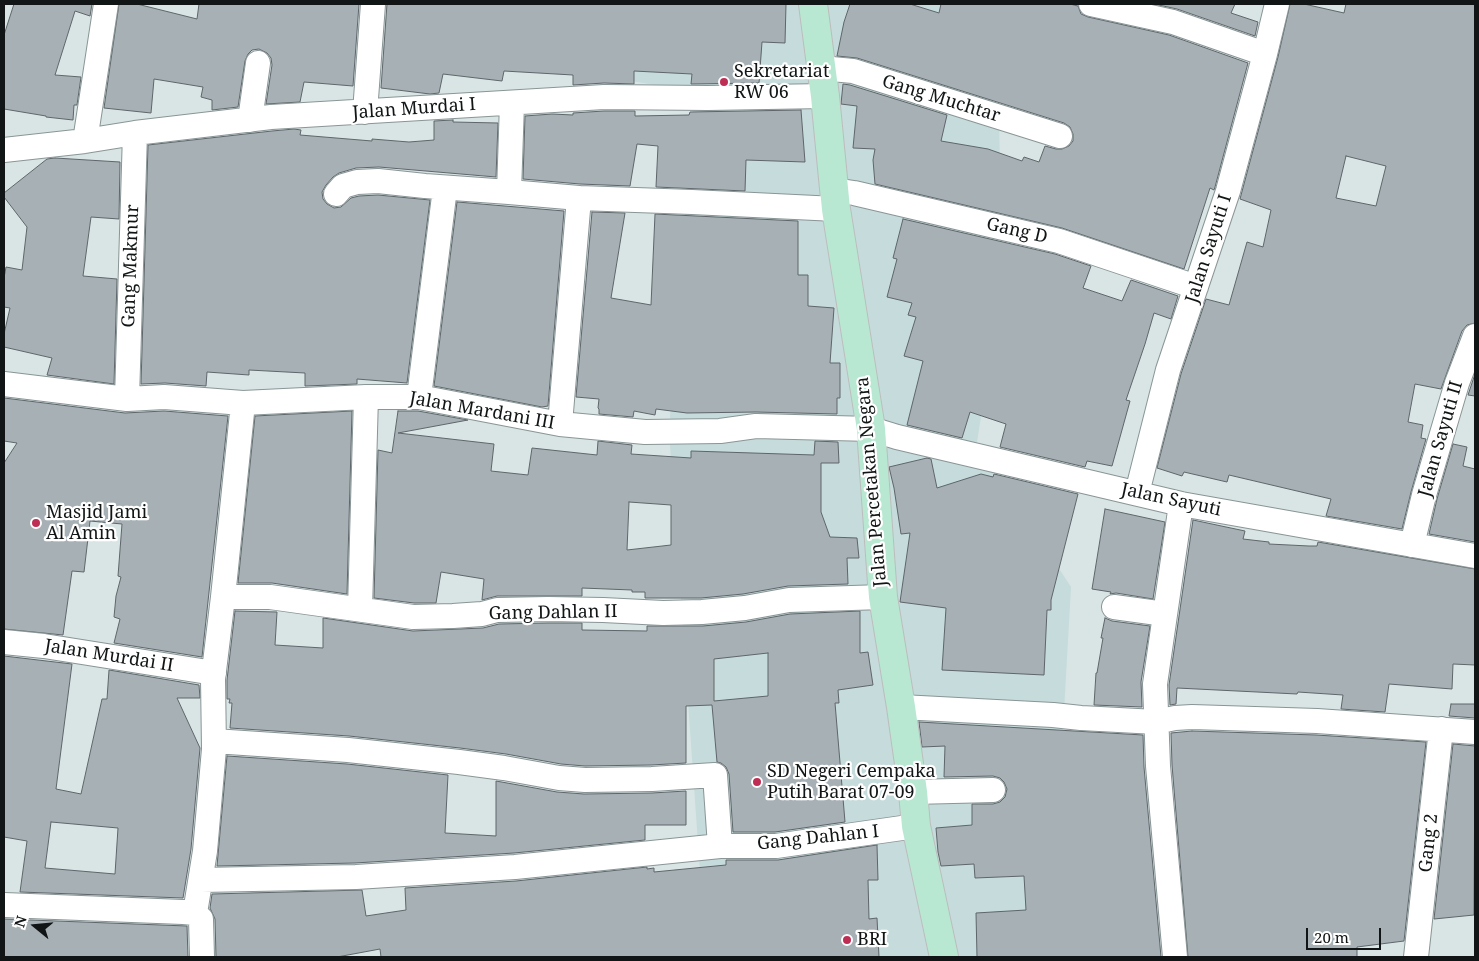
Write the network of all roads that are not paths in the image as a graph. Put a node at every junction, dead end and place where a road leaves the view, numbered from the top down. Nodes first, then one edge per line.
1 (106, 4) edge
2 (373, 4) edge
3 (813, 4) edge
4 (1091, 4) edge
5 (1277, 4) edge
6 (1265, 54) junction
7 (258, 62) dead end
8 (822, 68) junction
9 (826, 96) junction
10 (512, 102) junction
11 (365, 112) junction
12 (250, 120) junction
13 (135, 133) junction
14 (1060, 136) dead end
15 (85, 141) junction
16 (4, 150) edge
17 (445, 188) junction
18 (509, 192) junction
19 (336, 194) dead end
20 (579, 198) junction
21 (835, 200) junction
22 (1196, 287) junction
23 (1475, 336) edge
24 (4, 384) edge
25 (419, 397) junction
26 (366, 398) junction
27 (126, 399) junction
28 (243, 403) junction
29 (560, 424) junction
30 (871, 428) junction
31 (1137, 493) junction
32 (1181, 504) junction
33 (1412, 545) junction
34 (1475, 556) edge
35 (223, 597) junction
36 (883, 597) junction
37 (1114, 607) dead end
38 (360, 609) junction
39 (1165, 614) junction
40 (4, 642) edge
41 (214, 672) junction
42 (901, 707) junction
43 (1156, 722) junction
44 (1441, 729) junction
45 (1475, 732) edge
46 (214, 741) junction
47 (993, 790) dead end
48 (913, 792) junction
49 (916, 826) junction
50 (720, 846) junction
51 (201, 880) junction
52 (4, 904) edge
53 (195, 914) junction
54 (202, 957) edge
55 (944, 957) edge
56 (1175, 957) edge
57 (1416, 957) edge

1 - 15 street
2 - 11 street
3 - 8 main road, Jalan Percetakan Negara
4 - 6 street
5 - 6 street, Jalan Sayuti I
6 - 22 street, Jalan Sayuti I
7 - 12 street
8 - 9 main road, Jalan Percetakan Negara
8 - 14 street, Gang Muchtar
9 - 10 street, Jalan Murdai I
9 - 21 main road, Jalan Percetakan Negara
10 - 11 street, Jalan Murdai I
10 - 18 street
11 - 12 street, Jalan Murdai I
12 - 13 street, Jalan Murdai I
13 - 15 street, Jalan Murdai I
13 - 27 street, Gang Makmur
15 - 16 street, Jalan Murdai I
17 - 18 street, Gang D
17 - 19 street, Gang D
17 - 25 street
18 - 20 street, Gang D
20 - 21 street, Gang D
20 - 29 street
21 - 22 street, Gang D
21 - 30 main road, Jalan Percetakan Negara
22 - 31 street, Jalan Sayuti I
23 - 33 street, Jalan Sayuti II
24 - 27 street, Jalan Mardani III
25 - 26 street, Jalan Mardani III
25 - 29 street, Jalan Mardani III
26 - 28 street, Jalan Mardani III
26 - 38 street
27 - 28 street, Jalan Mardani III
28 - 35 street
29 - 30 street, Jalan Mardani III
30 - 31 street, Jalan Sayuti
30 - 36 main road, Jalan Percetakan Negara
31 - 32 street, Jalan Sayuti
32 - 33 street, Jalan Sayuti
32 - 39 street
33 - 34 street, Jalan Sayuti
35 - 38 street, Gang Dahlan II
35 - 41 street
36 - 38 street, Gang Dahlan II
36 - 42 main road, Jalan Percetakan Negara
37 - 39 street
39 - 43 street
40 - 41 street, Jalan Murdai II
41 - 46 street
42 - 43 street
42 - 48 main road, Jalan Percetakan Negara
43 - 44 street
43 - 56 street
44 - 45 street
44 - 57 street, Gang 2
46 - 50 street
46 - 51 street
47 - 48 street
48 - 49 main road, Jalan Percetakan Negara
49 - 50 street, Gang Dahlan I
49 - 55 main road, Jalan Percetakan Negara
50 - 51 street, Gang Dahlan I
51 - 53 street
52 - 53 street
53 - 54 street

